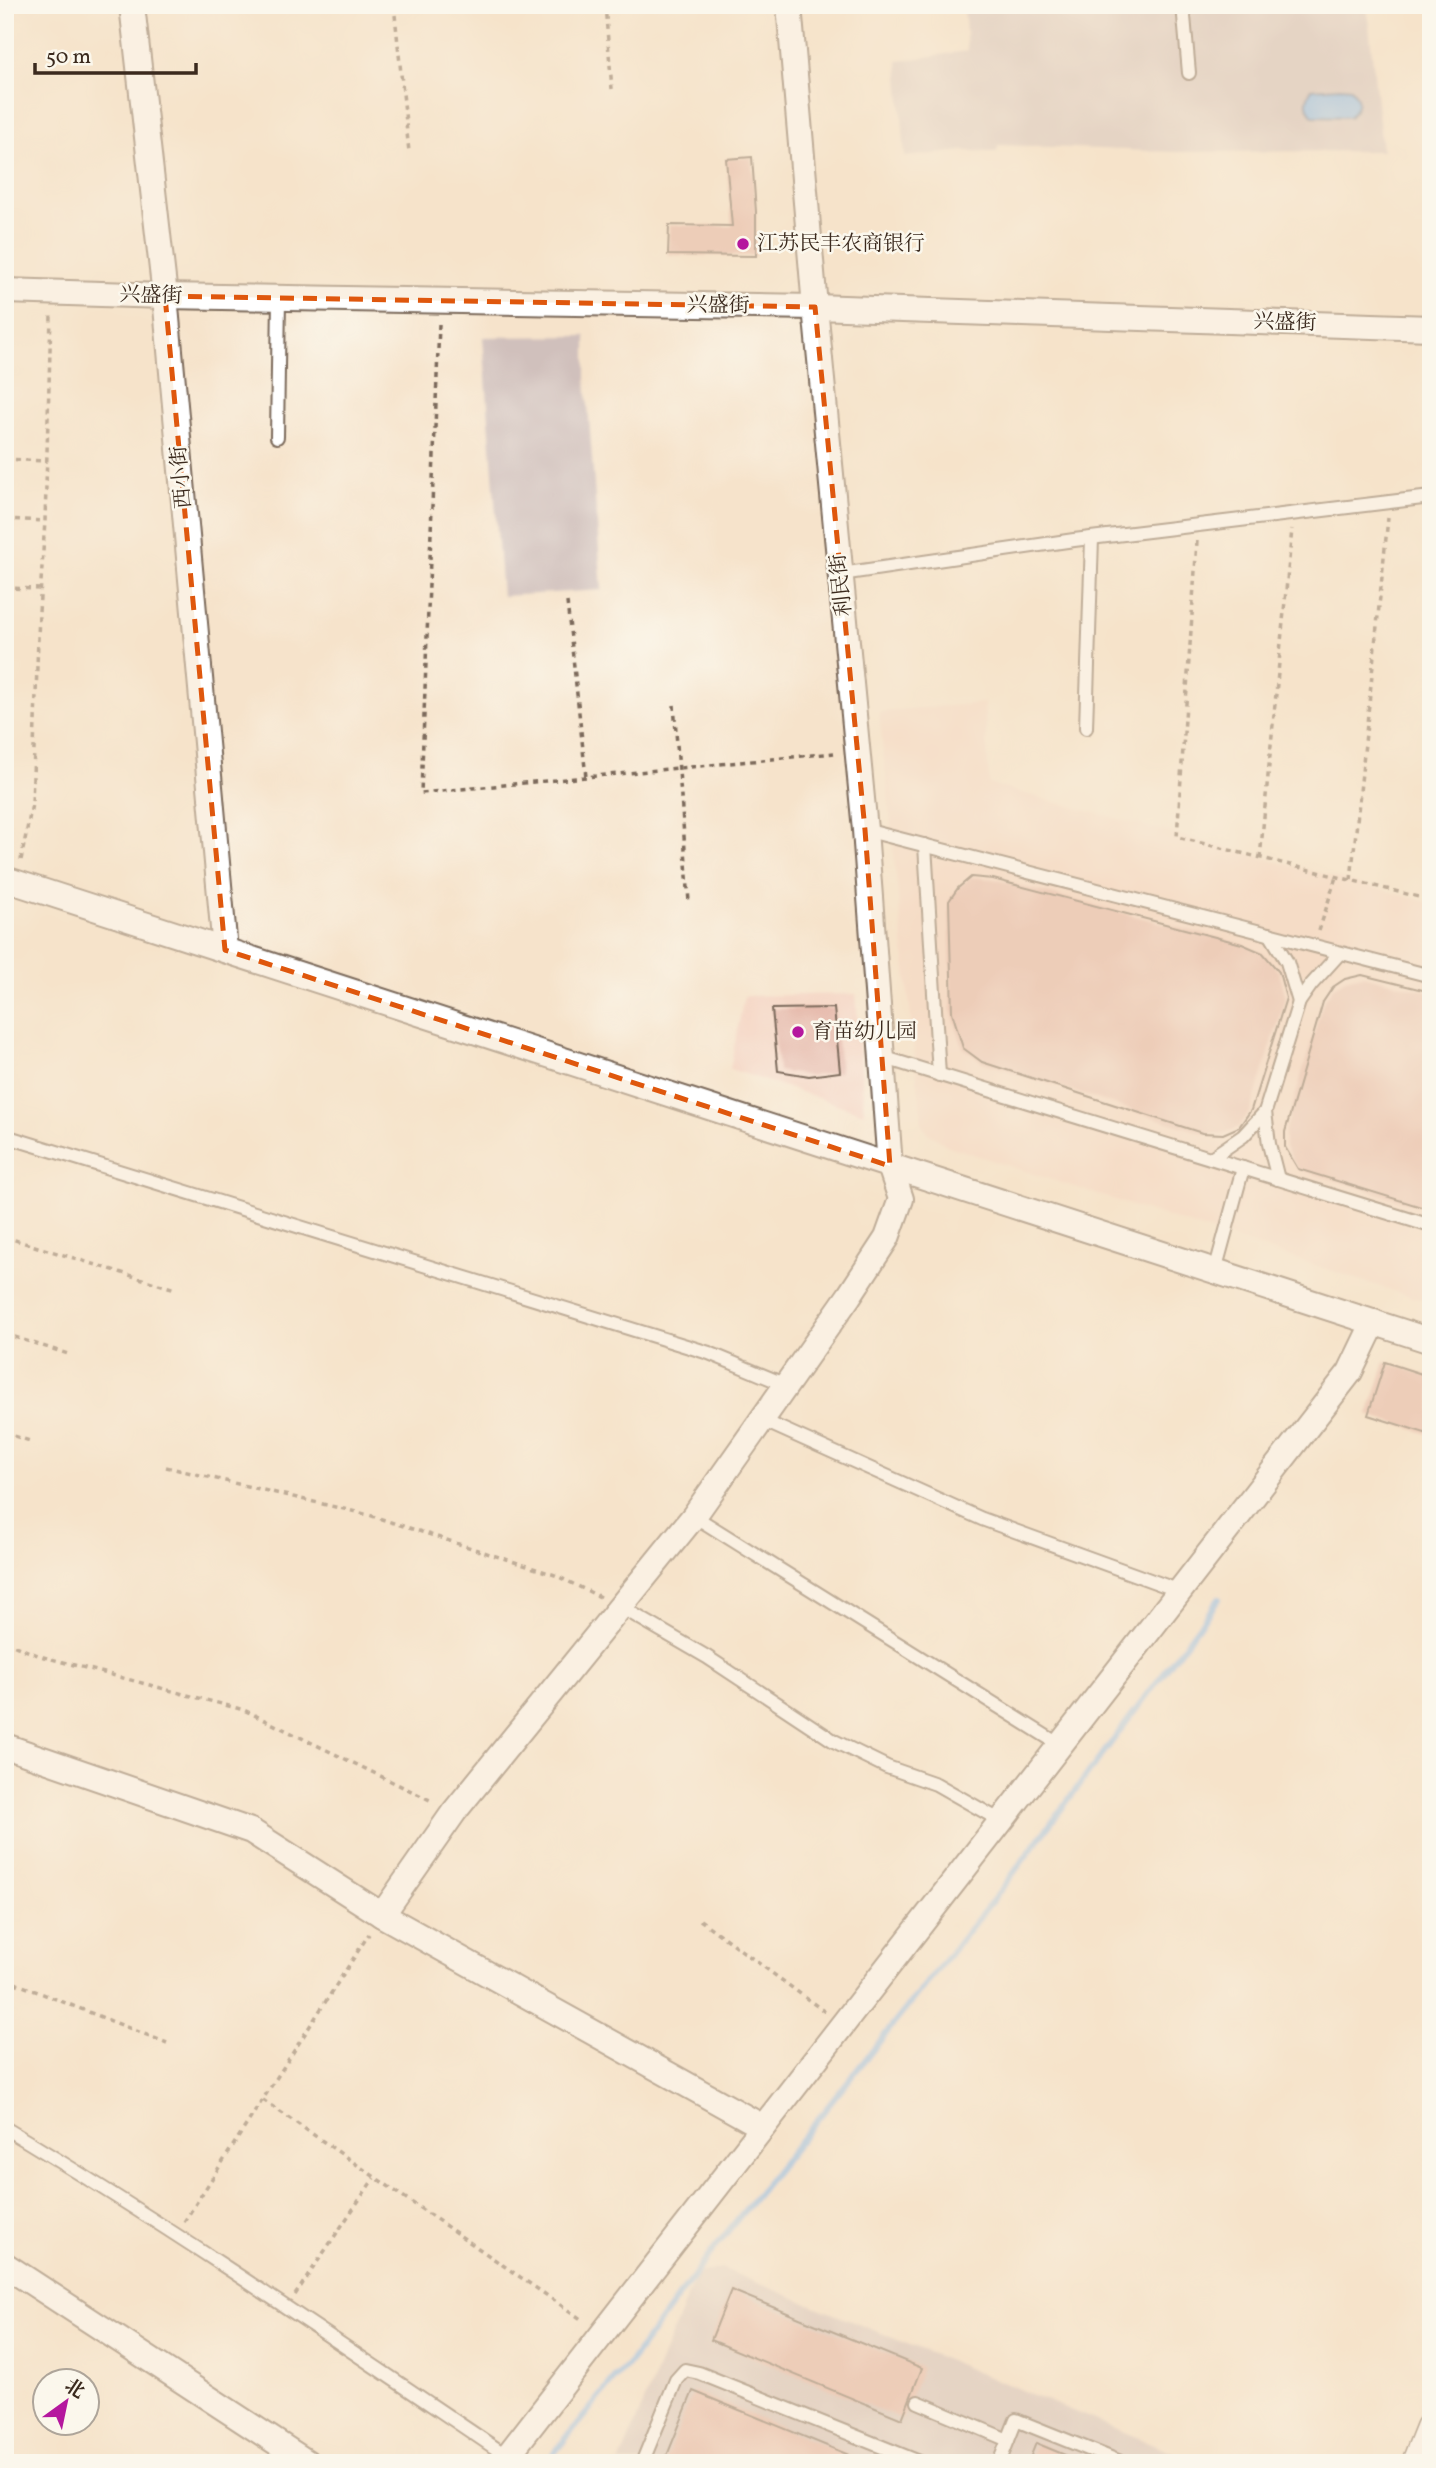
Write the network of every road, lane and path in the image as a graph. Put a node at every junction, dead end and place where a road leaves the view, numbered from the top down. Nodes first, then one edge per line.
1 (132, 5) edge
2 (394, 5) edge
3 (605, 5) edge
4 (789, 5) edge
5 (1183, 5) edge
6 (1189, 73) dead end
7 (612, 89) dead end
8 (409, 152) dead end
9 (5, 291) edge
10 (52, 292) junction
11 (165, 296) junction
12 (279, 298) junction
13 (439, 301) junction
14 (814, 307) junction
15 (1431, 328) edge
16 (277, 437) dead end
17 (5, 459) edge
18 (47, 461) junction
19 (1431, 497) edge
20 (1389, 502) junction
21 (1294, 513) junction
22 (5, 519) edge
23 (45, 521) junction
24 (1198, 525) junction
25 (1092, 538) junction
26 (841, 574) junction
27 (5, 587) edge
28 (40, 589) junction
29 (567, 602) dead end
30 (674, 705) dead end
31 (1086, 727) dead end
32 (858, 750) junction
33 (679, 768) junction
34 (586, 777) junction
35 (865, 830) junction
36 (925, 845) junction
37 (1260, 858) junction
38 (1336, 877) junction
39 (1351, 880) junction
40 (11, 881) edge
41 (1431, 900) edge
42 (689, 902) dead end
43 (1270, 934) junction
44 (1314, 946) junction
45 (225, 950) junction
46 (1340, 953) junction
47 (1431, 976) edge
48 (1299, 1002) junction
49 (882, 1058) junction
50 (939, 1075) junction
51 (1265, 1112) junction
52 (5, 1136) edge
53 (1211, 1158) junction
54 (890, 1166) junction
55 (1243, 1168) junction
56 (1278, 1179) junction
57 (1431, 1226) edge
58 (5, 1237) edge
59 (1215, 1271) junction
60 (175, 1289) dead end
61 (1374, 1322) junction
62 (5, 1334) edge
63 (1431, 1341) edge
64 (68, 1354) dead end
65 (786, 1385) junction
66 (762, 1420) junction
67 (5, 1433) edge
68 (33, 1442) dead end
69 (166, 1466) dead end
70 (694, 1516) junction
71 (1180, 1591) junction
72 (621, 1606) junction
73 (5, 1642) edge
74 (1060, 1745) junction
75 (5, 1746) edge
76 (454, 1812) junction
77 (1001, 1821) junction
78 (382, 1915) junction
79 (700, 1920) dead end
80 (5, 1979) edge
81 (842, 2025) junction
82 (167, 2043) dead end
83 (263, 2100) junction
84 (763, 2127) junction
85 (5, 2128) edge
86 (374, 2178) junction
87 (177, 2234) junction
88 (5, 2265) edge
89 (286, 2307) junction
90 (602, 2334) junction
91 (918, 2402) dead end
92 (1431, 2428) edge
93 (1009, 2440) junction
94 (505, 2460) edge
95 (308, 2463) edge
96 (642, 2463) edge
97 (922, 2463) edge
98 (999, 2463) edge
99 (1123, 2463) edge
100 (1417, 2463) edge

1 - 11 street, 西小街
2 - 8 path
3 - 7 path
4 - 14 street, 利民街
5 - 6 lane
9 - 10 street, 兴盛街
10 - 11 street, 兴盛街
10 - 18 path
11 - 12 street, 兴盛街
11 - 45 street, 西小街
12 - 13 street, 兴盛街
12 - 16 lane
13 - 14 street, 兴盛街
13 - 34 path
14 - 15 street, 兴盛街
14 - 26 street, 利民街
17 - 18 path
18 - 23 path
19 - 20 lane
20 - 21 lane
20 - 39 path
21 - 24 lane
21 - 37 path
22 - 23 path
23 - 28 path
24 - 25 lane
24 - 37 path
25 - 26 lane
25 - 31 lane
26 - 32 street, 利民街
27 - 28 path
28 - 40 path
29 - 34 path
30 - 33 path
32 - 33 path
32 - 35 street, 利民街
33 - 34 path
33 - 42 path
35 - 36 lane
35 - 49 street, 利民街
36 - 43 lane
36 - 50 lane
37 - 38 path
38 - 39 path
38 - 44 path
39 - 41 path
40 - 45 street
43 - 44 lane
43 - 48 lane
44 - 46 lane
45 - 54 street
46 - 47 lane
46 - 48 lane
48 - 51 lane
49 - 50 lane
49 - 54 street, 利民街
50 - 53 lane
51 - 53 lane
51 - 56 lane
52 - 65 lane
53 - 55 lane
54 - 59 street
54 - 65 street, 利民街
55 - 56 lane
55 - 59 lane
56 - 57 lane
58 - 60 path
59 - 61 street
61 - 63 street
61 - 71 street
62 - 64 path
65 - 66 street, 利民街
66 - 70 street, 利民街
66 - 71 lane
67 - 68 path
69 - 72 path
70 - 72 street, 利民街
70 - 74 lane
71 - 74 street
72 - 76 street, 利民街
72 - 77 lane
73 - 76 path
74 - 77 street
75 - 78 street
76 - 78 street, 利民街
77 - 81 street
78 - 83 path
78 - 84 street
79 - 81 path
80 - 82 path
81 - 84 street
83 - 86 path
83 - 87 path
84 - 90 street
85 - 87 lane
86 - 89 path
86 - 90 path
87 - 89 lane
88 - 95 street
89 - 94 lane
90 - 94 street
91 - 93 lane
92 - 100 street
93 - 98 lane
93 - 99 lane
96 - 97 lane

